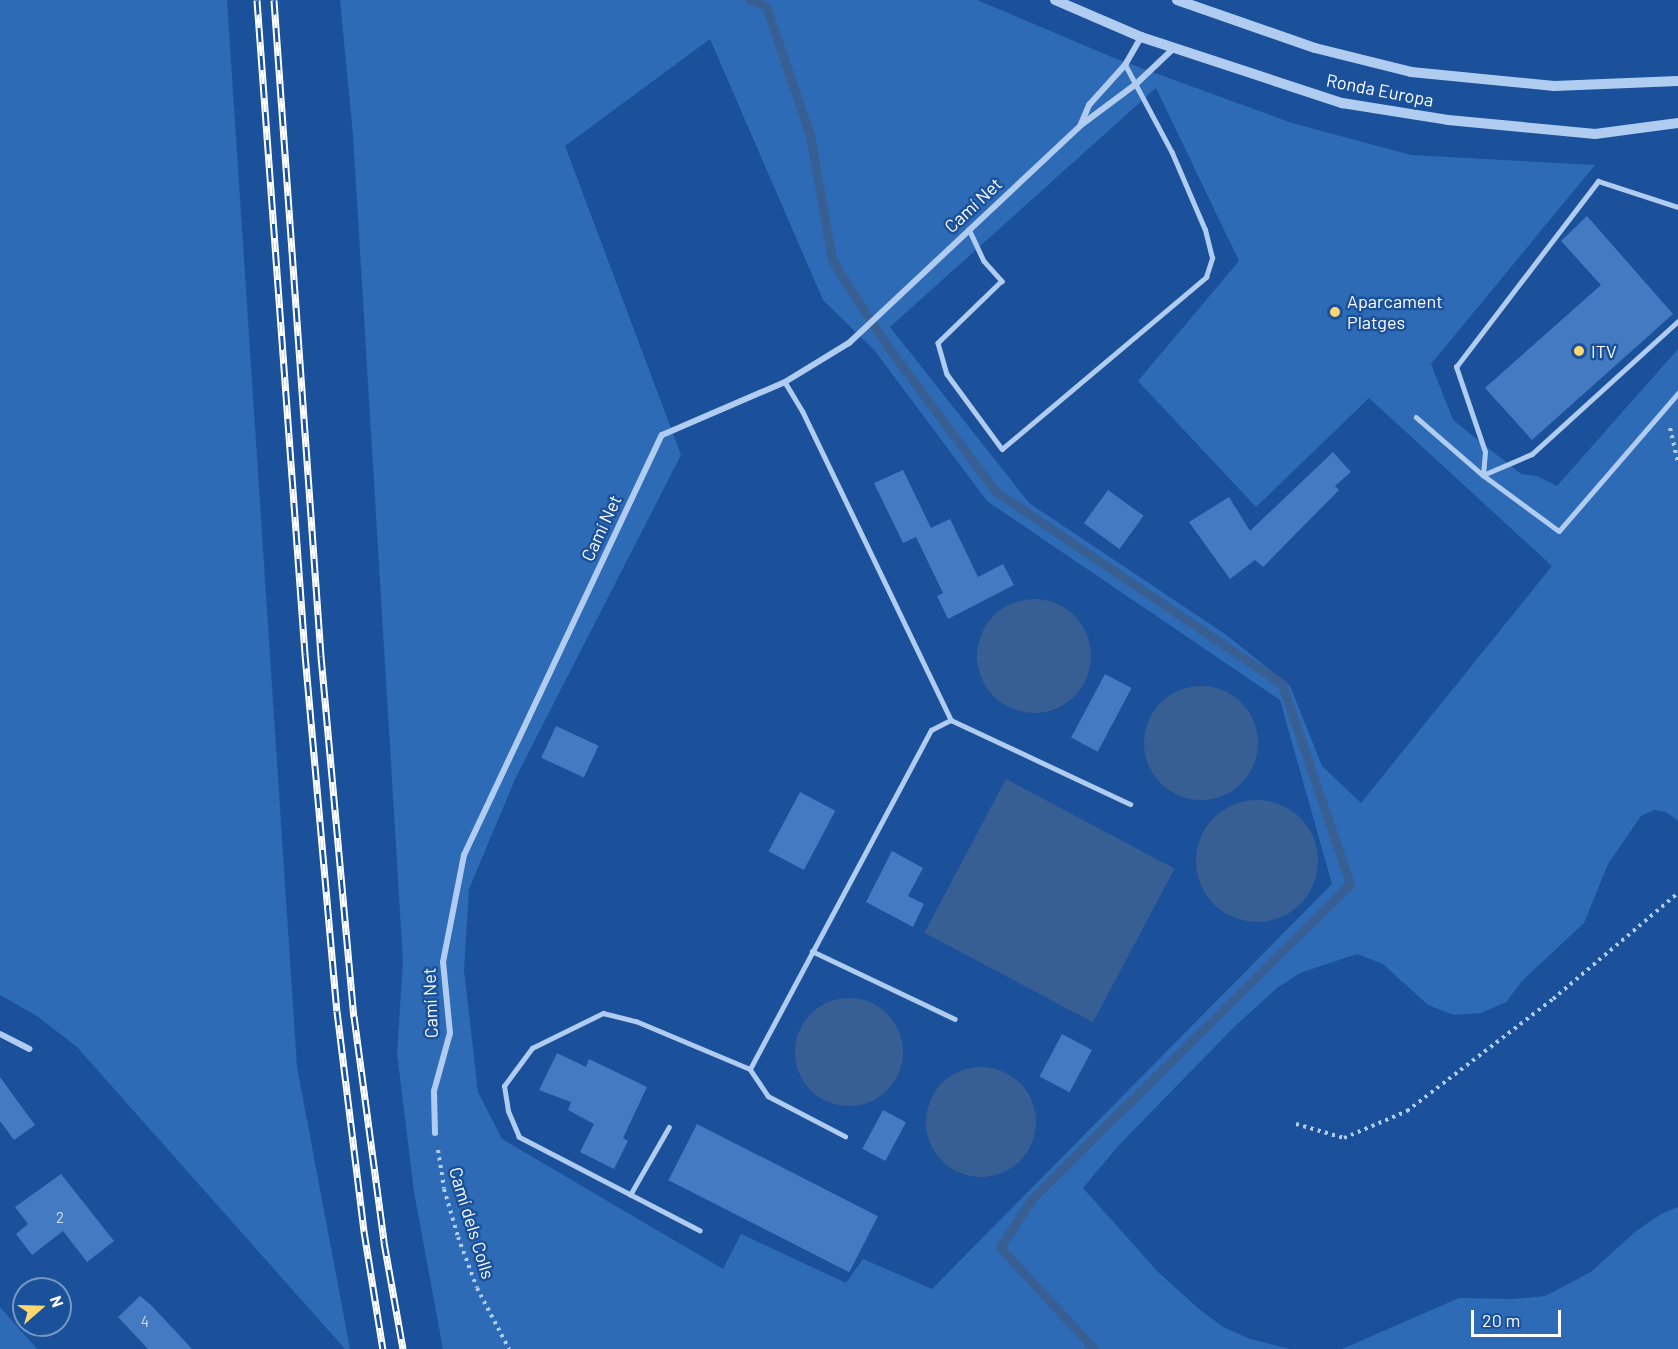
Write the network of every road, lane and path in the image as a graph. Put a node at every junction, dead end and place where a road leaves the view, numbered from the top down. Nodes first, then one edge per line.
1 (1055, 0) edge
2 (1177, 0) edge
3 (1141, 37) junction
4 (1174, 48) junction
5 (1125, 64) junction
6 (1678, 81) edge
7 (1136, 84) junction
8 (1678, 123) edge
9 (1081, 125) junction
10 (1678, 207) edge
11 (969, 228) junction
12 (1678, 321) edge
13 (785, 381) junction
14 (1678, 393) edge
15 (1666, 407) junction
16 (1416, 417) dead end
17 (1678, 462) edge
18 (1483, 475) junction
19 (951, 720) junction
20 (1130, 804) dead end
21 (1678, 893) edge
22 (812, 951) junction
23 (955, 1019) dead end
24 (0, 1034) edge
25 (29, 1049) dead end
26 (750, 1069) junction
27 (1296, 1124) dead end
28 (669, 1128) dead end
29 (435, 1133) joint
30 (845, 1136) dead end
31 (630, 1195) junction
32 (700, 1232) dead end
33 (509, 1349) edge

1 - 3 street, Ronda Europa
2 - 6 street, Ronda Europa
3 - 4 street, Ronda Europa
3 - 5 street, Camí Net
4 - 7 street, Camí Net
4 - 8 street, Ronda Europa
5 - 7 lane
5 - 9 street, Camí Net
7 - 9 street, Camí Net
7 - 11 lane
9 - 11 street, Camí Net
10 - 18 lane
11 - 13 street, Camí Net
12 - 18 lane
13 - 19 lane
13 - 29 street, Camí Net
14 - 15 lane
15 - 17 path
15 - 18 lane
16 - 18 lane
19 - 20 lane
19 - 22 lane
21 - 27 path
22 - 23 lane
22 - 26 lane
24 - 25 street
26 - 30 lane
26 - 31 lane
28 - 31 lane
29 - 33 path, Camí dels Colls
31 - 32 lane

